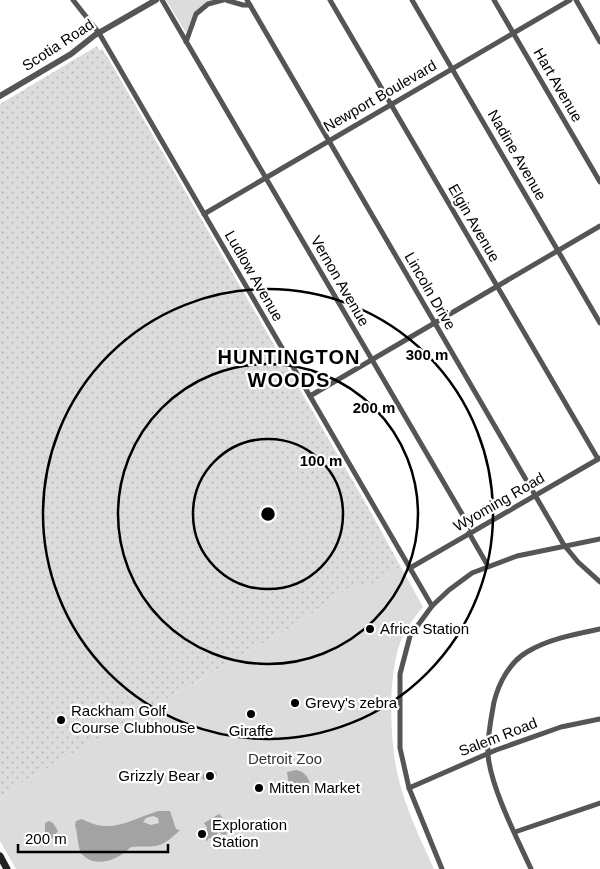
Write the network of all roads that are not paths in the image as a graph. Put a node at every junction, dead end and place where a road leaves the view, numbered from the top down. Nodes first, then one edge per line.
1 (73, 0) edge
2 (156, 0) edge
3 (162, 0) edge
4 (224, 0) edge
5 (330, 0) edge
6 (412, 0) edge
7 (494, 0) edge
8 (570, 0) edge
9 (576, 0) edge
10 (248, 2) edge
11 (98, 33) junction
12 (513, 33) junction
13 (186, 42) junction
14 (600, 42) edge
15 (452, 69) junction
16 (0, 96) edge
17 (391, 105) junction
18 (329, 141) junction
19 (266, 178) junction
20 (600, 182) edge
21 (204, 214) junction
22 (600, 226) edge
23 (558, 251) junction
24 (497, 286) junction
25 (434, 323) junction
26 (600, 323) edge
27 (372, 360) junction
28 (310, 396) junction
29 (599, 459) edge
30 (535, 496) junction
31 (470, 532) junction
32 (600, 539) edge
33 (580, 543) junction
34 (564, 545) junction
35 (574, 558) junction
36 (488, 566) junction
37 (410, 568) junction
38 (600, 582) edge
39 (432, 606) junction
40 (600, 629) edge
41 (600, 718) edge
42 (488, 753) junction
43 (409, 788) junction
44 (600, 802) edge
45 (515, 832) junction
46 (0, 856) edge
47 (7, 869) edge
48 (442, 869) edge
49 (531, 869) edge

1 - 11 street, Ludlow Avenue
2 - 11 street, Scotia Road
3 - 13 street, Vernon Avenue
4 - 10 street, Lincoln Drive
4 - 13 street, Lincoln Drive
5 - 17 street, Elgin Avenue
6 - 15 street, Nadine Avenue
7 - 12 street, Hart Avenue
8 - 12 street, Newport Boulevard
9 - 14 street
10 - 18 street, Lincoln Drive
11 - 16 street, Scotia Road
11 - 21 street, Ludlow Avenue
12 - 15 street, Newport Boulevard
12 - 20 street, Hart Avenue
13 - 19 street, Vernon Avenue
15 - 17 street, Newport Boulevard
15 - 23 street, Nadine Avenue
17 - 18 street, Newport Boulevard
17 - 24 street, Elgin Avenue
18 - 19 street, Newport Boulevard
18 - 25 street, Lincoln Drive
19 - 21 street, Newport Boulevard
19 - 27 street, Vernon Avenue
21 - 28 street, Ludlow Avenue
22 - 23 street
23 - 24 street
23 - 26 street, Nadine Avenue
24 - 25 street
24 - 29 street, Elgin Avenue
25 - 27 street
25 - 30 street, Lincoln Drive
27 - 28 street
27 - 31 street, Vernon Avenue
28 - 37 street, Ludlow Avenue
29 - 30 street, Wyoming Road
30 - 31 street, Wyoming Road
30 - 34 street, Lincoln Drive
31 - 36 street, Vernon Avenue
31 - 37 street, Wyoming Road
32 - 33 street
33 - 34 street
33 - 35 street
34 - 35 street, Lincoln Drive
34 - 36 street
35 - 38 street, Lincoln Drive
36 - 39 street
37 - 39 street, Ludlow Avenue
39 - 43 street
40 - 42 street
41 - 42 street, Salem Road
42 - 43 street, Salem Road
42 - 45 street
43 - 48 street
44 - 45 street
45 - 49 street
46 - 47 main road

